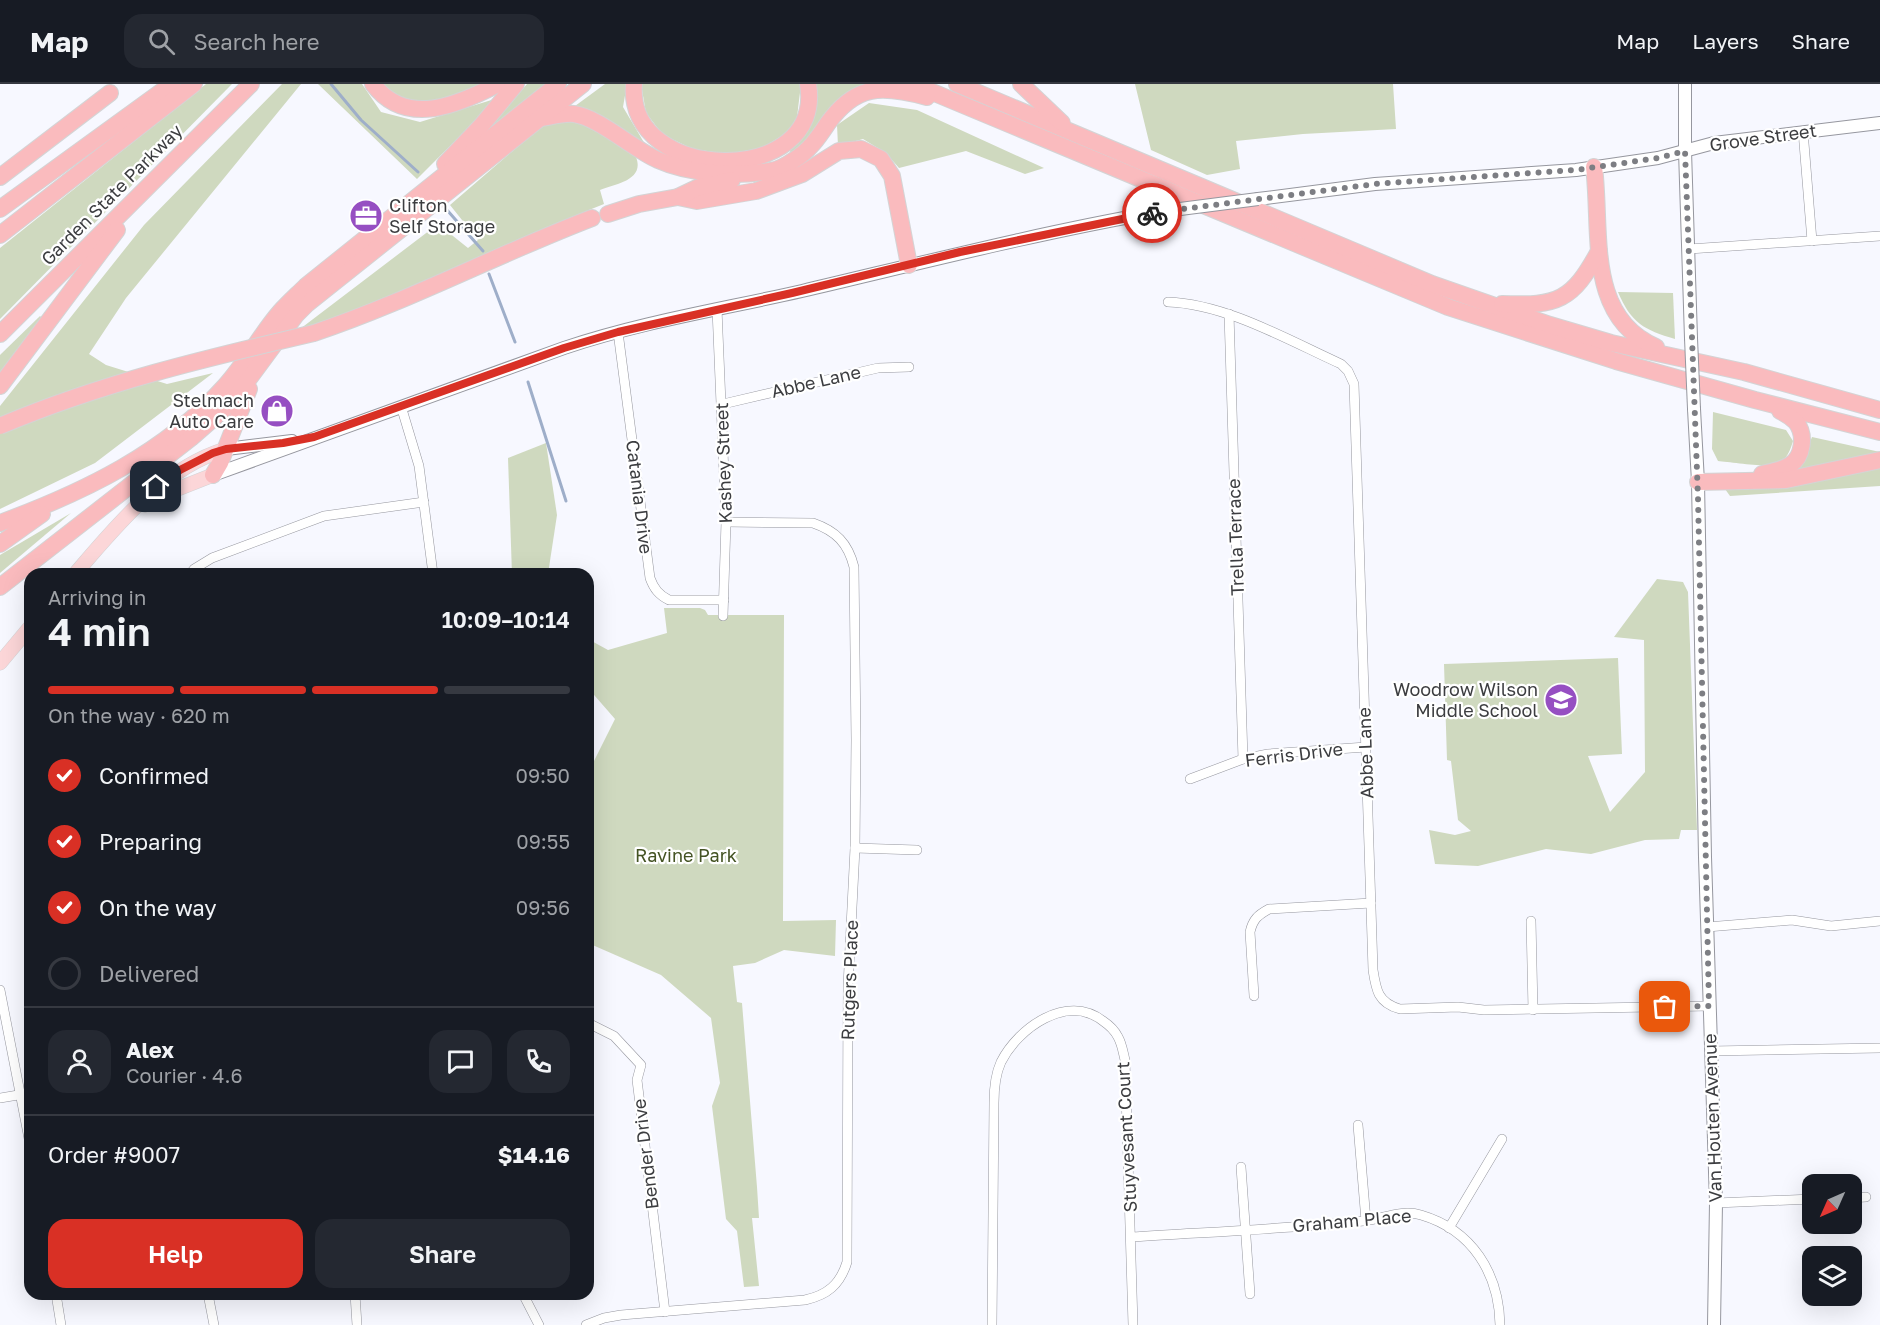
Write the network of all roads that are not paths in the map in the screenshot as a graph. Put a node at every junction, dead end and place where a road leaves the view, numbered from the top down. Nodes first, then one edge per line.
1 (172, 84) edge
2 (194, 84) edge
3 (251, 84) edge
4 (373, 84) edge
5 (498, 84) edge
6 (516, 84) edge
7 (558, 84) edge
8 (583, 84) edge
9 (634, 84) edge
10 (808, 84) edge
11 (913, 84) edge
12 (957, 84) edge
13 (1022, 84) edge
14 (1685, 84) edge
15 (110, 93) dead end
16 (979, 112) junction
17 (538, 119) junction
18 (1880, 123) edge
19 (1803, 131) junction
20 (1077, 135) junction
21 (1685, 151) junction
22 (1594, 167) junction
23 (770, 171) junction
24 (0, 177) edge
25 (150, 186) junction
26 (678, 197) junction
27 (405, 206) junction
28 (0, 209) edge
29 (0, 235) edge
30 (1880, 236) edge
31 (1812, 241) junction
32 (1689, 249) junction
33 (1599, 251) junction
34 (909, 264) junction
35 (1168, 302) dead end
36 (1482, 303) junction
37 (717, 309) junction
38 (1229, 314) junction
39 (618, 332) junction
40 (0, 334) edge
41 (1683, 358) junction
42 (262, 362) junction
43 (909, 368) dead end
44 (0, 386) edge
45 (1755, 400) junction
46 (723, 404) junction
47 (401, 406) junction
48 (1880, 410) edge
49 (0, 426) edge
50 (1880, 432) edge
51 (314, 437) junction
52 (226, 449) junction
53 (1880, 460) edge
54 (213, 475) junction
55 (1733, 481) junction
56 (1698, 482) junction
57 (64, 498) junction
58 (424, 502) junction
59 (135, 510) junction
60 (726, 522) junction
61 (0, 523) edge
62 (0, 544) edge
63 (24, 568) edge
64 (24, 568) edge
65 (81, 568) edge
66 (196, 568) edge
67 (432, 568) edge
68 (0, 587) edge
69 (724, 600) junction
70 (723, 616) dead end
71 (24, 634) edge
72 (0, 663) edge
73 (1366, 747) junction
74 (1243, 759) junction
75 (1190, 779) dead end
76 (855, 848) junction
77 (917, 850) dead end
78 (1371, 903) junction
79 (1531, 921) dead end
80 (1880, 921) edge
81 (1707, 927) junction
82 (0, 990) edge
83 (1254, 996) dead end
84 (1709, 1006) junction
85 (1533, 1010) junction
86 (594, 1026) edge
87 (1880, 1048) edge
88 (1711, 1051) junction
89 (24, 1085) edge
90 (24, 1093) edge
91 (0, 1098) edge
92 (1358, 1125) dead end
93 (1502, 1139) dead end
94 (1241, 1167) dead end
95 (1862, 1197) edge
96 (1866, 1197) dead end
97 (1802, 1199) edge
98 (1716, 1203) junction
99 (1366, 1221) junction
100 (1449, 1228) junction
101 (1244, 1230) junction
102 (1131, 1237) junction
103 (1250, 1294) dead end
104 (57, 1300) edge
105 (209, 1300) edge
106 (355, 1300) edge
107 (526, 1300) edge
108 (665, 1312) junction
109 (61, 1325) edge
110 (213, 1325) edge
111 (357, 1325) edge
112 (539, 1325) edge
113 (586, 1325) edge
114 (992, 1325) edge
115 (1133, 1325) edge
116 (1500, 1325) edge
117 (1714, 1325) edge

1 - 28 highway
2 - 29 highway
3 - 25 highway, Garden State Parkway
4 - 5 highway
6 - 27 highway
7 - 27 highway
8 - 17 highway
9 - 10 highway
11 - 16 highway
12 - 20 highway
13 - 20 highway
14 - 21 street, Van Houten Avenue
15 - 24 highway
16 - 23 highway
16 - 45 highway
17 - 23 highway
17 - 42 highway
18 - 19 street, Grove Street
19 - 21 street, Grove Street
19 - 31 street
20 - 36 highway
21 - 22 street, Grove Street
21 - 32 street, Van Houten Avenue
22 - 33 highway
22 - 34 street, Grove Street, bridge
23 - 26 highway
25 - 40 highway, Garden State Parkway
25 - 44 highway
26 - 34 highway
26 - 49 highway, bridge
27 - 57 highway
30 - 31 street
31 - 32 street
32 - 56 street, Van Houten Avenue, bridge
33 - 36 highway
33 - 41 highway
34 - 37 street, Grove Street
35 - 38 street, Abbe Lane
36 - 41 highway
37 - 39 street, Grove Street
37 - 46 street, Kashey Street
38 - 73 street, Abbe Lane
38 - 74 street, Trella Terrace
39 - 47 street, Grove Street
39 - 69 street, Catania Drive
41 - 48 highway
42 - 52 highway
42 - 64 highway
43 - 46 street, Abbe Lane
45 - 50 highway
45 - 55 highway
46 - 60 street, Kashey Street
47 - 51 street, Grove Street
47 - 58 street
51 - 52 street, Grove Street
51 - 54 street, Grove Street
52 - 54 highway
52 - 59 main road
53 - 55 highway
54 - 59 main road
55 - 56 highway
56 - 81 street, Van Houten Avenue
57 - 61 highway
57 - 62 highway
58 - 66 street
58 - 67 street
59 - 65 main road
60 - 69 street, Kashey Street
60 - 76 street, Rutgers Place
63 - 68 highway
69 - 70 street, Kashey Street
71 - 72 main road
73 - 74 street, Ferris Drive
73 - 78 street, Abbe Lane
74 - 75 street, Ferris Drive
76 - 77 street
76 - 108 street, Rutgers Place
78 - 83 street
78 - 85 street, Abbe Lane
79 - 85 street
80 - 81 street
81 - 84 street, Van Houten Avenue
82 - 89 street
84 - 85 street, Abbe Lane
84 - 88 street, Van Houten Avenue
86 - 108 street, Bender Drive
87 - 88 street
88 - 98 street, Van Houten Avenue
90 - 91 street
92 - 99 street
93 - 100 street
94 - 101 street
95 - 96 street
97 - 98 street
98 - 117 street, Van Houten Avenue
99 - 100 street, Graham Place
99 - 101 street, Graham Place
100 - 116 street, Graham Place
101 - 102 street, Graham Place
101 - 103 street
102 - 114 street, Stuyvesant Court
102 - 115 street, Stuyvesant Court
104 - 109 street
105 - 110 street
106 - 111 street
107 - 112 street
108 - 113 street, Rutgers Place

